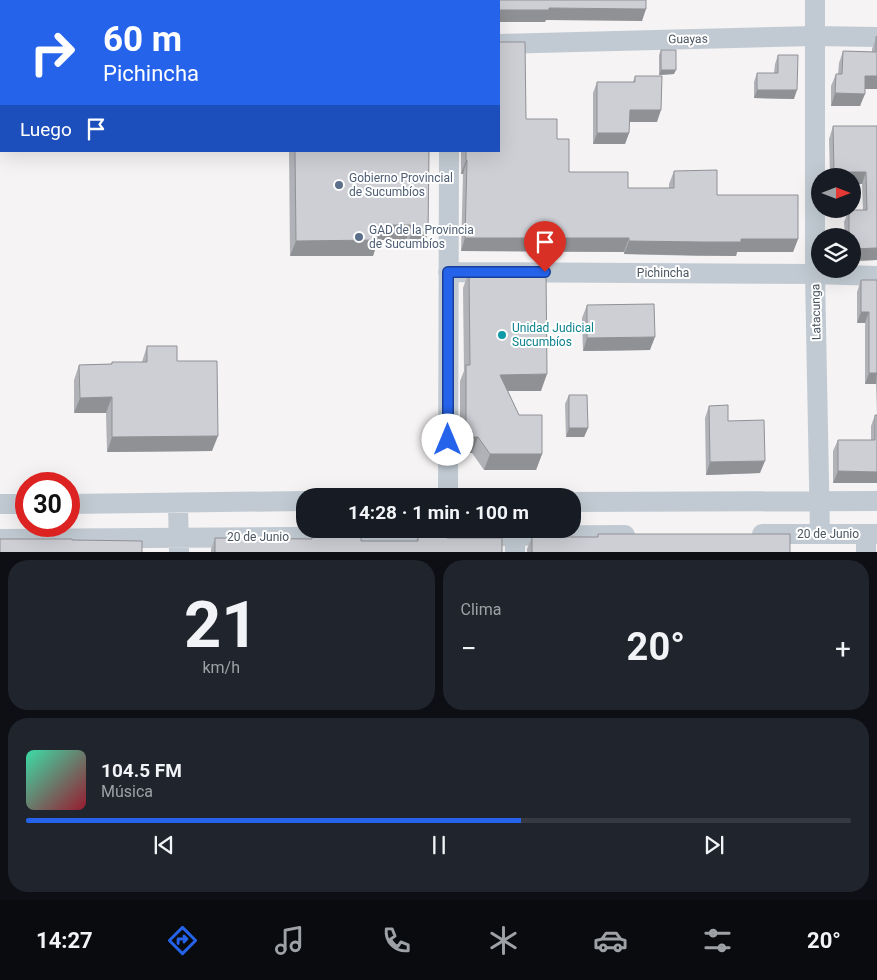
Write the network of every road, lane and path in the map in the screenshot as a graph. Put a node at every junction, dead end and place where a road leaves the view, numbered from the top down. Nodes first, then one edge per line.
1 (816, 0) edge
2 (814, 36) junction
3 (877, 37) edge
4 (500, 44) edge
5 (449, 152) edge
6 (815, 228) edge
7 (448, 272) junction
8 (811, 274) edge
9 (861, 275) edge
10 (877, 276) edge
11 (815, 278) edge
12 (448, 488) edge
13 (296, 501) edge
14 (819, 501) junction
15 (877, 501) edge
16 (581, 502) edge
17 (178, 503) junction
18 (0, 504) edge
19 (15, 504) edge
20 (80, 504) edge
21 (643, 534) edge
22 (741, 534) edge
23 (820, 534) junction
24 (344, 538) edge
25 (500, 538) edge
26 (0, 539) edge
27 (870, 540) edge
28 (515, 544) edge
29 (179, 545) edge

1 - 2 street, Latacunga
2 - 3 street, Guayas
2 - 4 street, Guayas
2 - 6 street, Latacunga
5 - 7 street
7 - 8 street, Pichincha
7 - 12 street
9 - 10 street, Pichincha
11 - 14 street, Latacunga
13 - 17 street
14 - 15 street
14 - 16 street
14 - 23 street, Latacunga
17 - 20 street
17 - 29 street
18 - 19 street
21 - 28 street, 20 de Junio
22 - 23 street, 20 de Junio
23 - 27 street, 20 de Junio
24 - 29 street, 20 de Junio
25 - 28 street, 20 de Junio
26 - 29 street, 20 de Junio

